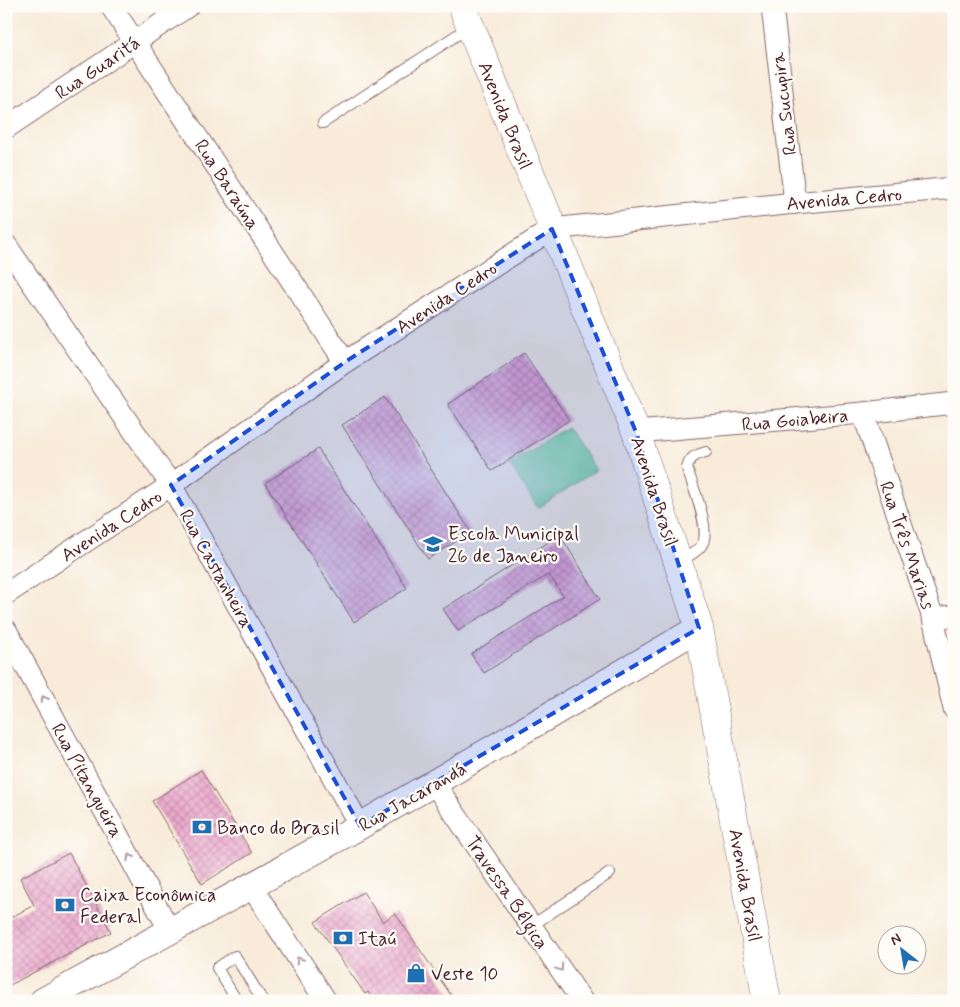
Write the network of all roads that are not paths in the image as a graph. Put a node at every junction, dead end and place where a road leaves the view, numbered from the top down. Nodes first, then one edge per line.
1 (111, 6) edge
2 (188, 6) edge
3 (772, 6) edge
4 (466, 16) edge
5 (135, 42) junction
6 (323, 123) dead end
7 (6, 128) edge
8 (954, 188) edge
9 (795, 203) junction
10 (552, 229) junction
11 (6, 245) edge
12 (345, 362) junction
13 (954, 402) edge
14 (863, 413) junction
15 (636, 432) junction
16 (706, 452) dead end
17 (171, 485) junction
18 (678, 562) junction
19 (6, 594) edge
20 (943, 617) edge
21 (700, 628) junction
22 (6, 630) edge
23 (954, 709) edge
24 (434, 783) junction
25 (360, 826) junction
26 (610, 873) dead end
27 (251, 886) junction
28 (531, 926) junction
29 (170, 930) junction
30 (42, 1001) edge
31 (238, 1001) edge
32 (263, 1001) edge
33 (326, 1001) edge
34 (582, 1001) edge
35 (767, 1001) edge

1 - 5 street, Rua Baraúna
2 - 5 street, Rua Guaritá
3 - 9 street, Rua Sucupira
4 - 6 lane
4 - 10 main road, Avenida Brasil
5 - 7 street, Rua Guaritá
5 - 12 street, Rua Baraúna
8 - 9 street, Avenida Cedro
9 - 10 street, Avenida Cedro
10 - 12 street, Avenida Cedro
10 - 15 main road, Avenida Brasil
11 - 17 street, Rua Castanheira
12 - 17 street, Avenida Cedro
13 - 14 street, Rua Goiabeira
14 - 15 street, Rua Goiabeira
14 - 20 street, Rua Três Marias
15 - 18 main road, Avenida Brasil
16 - 18 lane
17 - 19 street, Avenida Cedro
17 - 25 street, Rua Castanheira
18 - 21 main road, Avenida Brasil
20 - 23 street, Rua Três Marias
21 - 24 street, Rua Jacarandá
21 - 35 main road, Avenida Brasil
29 -> 22 street, Rua Pitangueira
24 - 25 street, Rua Jacarandá
24 - 28 street, Travessa Bélgica
25 - 27 street, Rua Jacarandá
26 - 28 lane
27 - 29 street, Rua Jacarandá
33 -> 27 street
28 -> 34 street, Travessa Bélgica
29 - 30 street, Rua Jacarandá
31 - 32 lane

